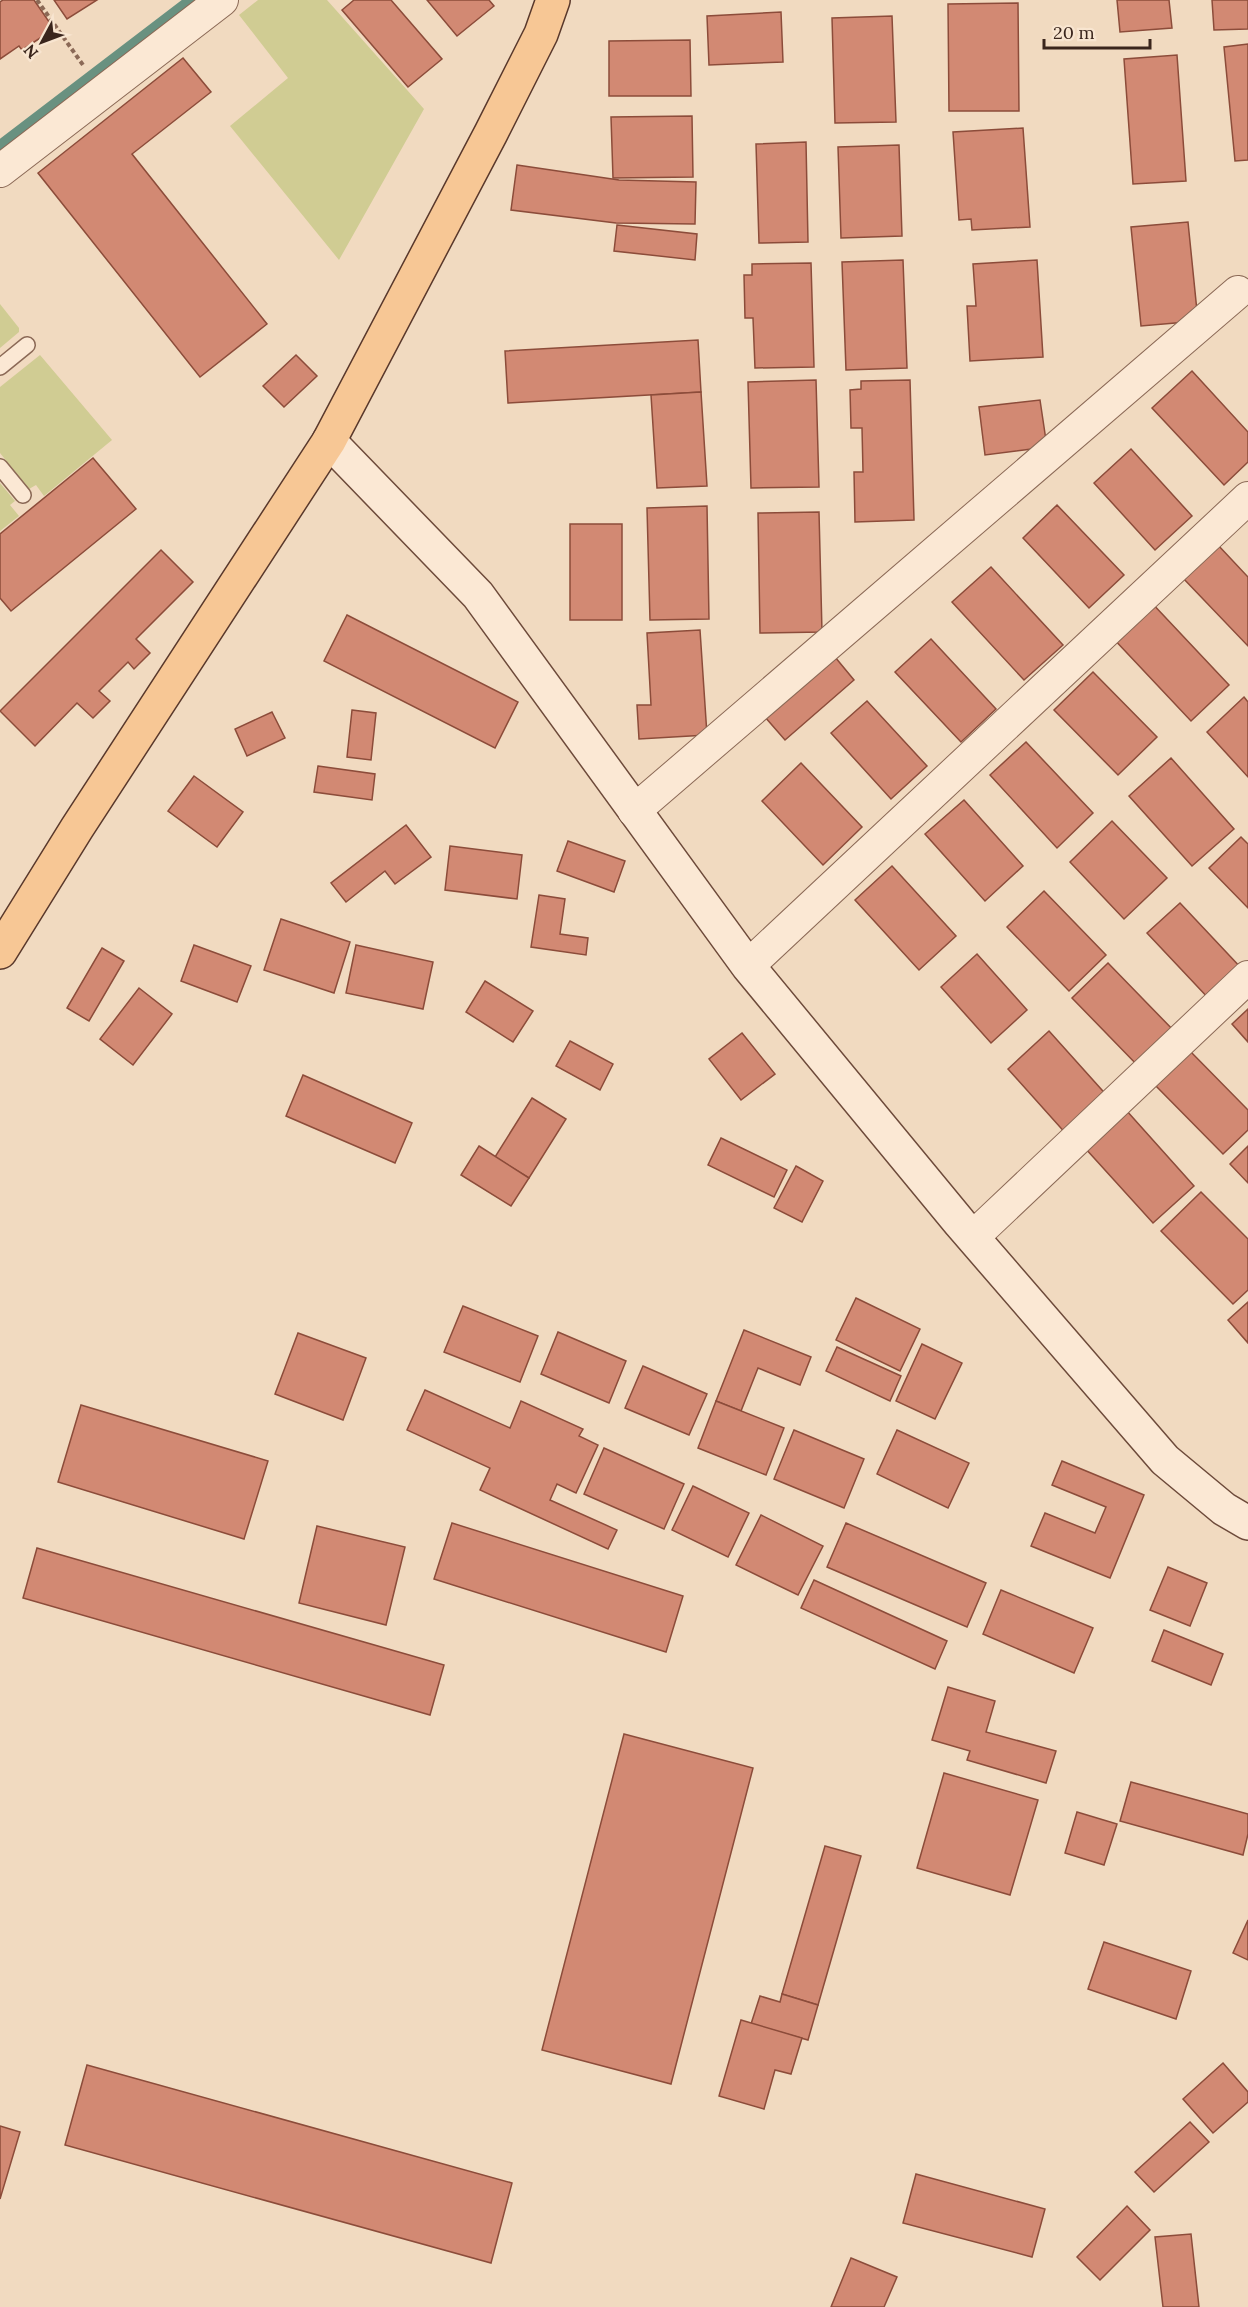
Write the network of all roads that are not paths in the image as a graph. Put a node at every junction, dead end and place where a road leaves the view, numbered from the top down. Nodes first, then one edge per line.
1 (222, 0) edge
2 (553, 0) edge
3 (0, 171) edge
4 (1238, 292) dead end
5 (27, 345) dead end
6 (0, 368) edge
7 (329, 441) junction
8 (0, 467) edge
9 (23, 495) dead end
10 (1248, 498) edge
11 (634, 810) junction
12 (0, 952) edge
13 (748, 966) junction
14 (1248, 977) edge
15 (973, 1237) junction
16 (1248, 1523) edge

1 - 3 street
2 - 7 main road
4 - 11 street
5 - 6 lane
7 - 11 main road
7 - 12 main road
8 - 9 lane
10 - 13 street
11 - 13 main road
13 - 15 main road
14 - 15 street
15 - 16 main road

